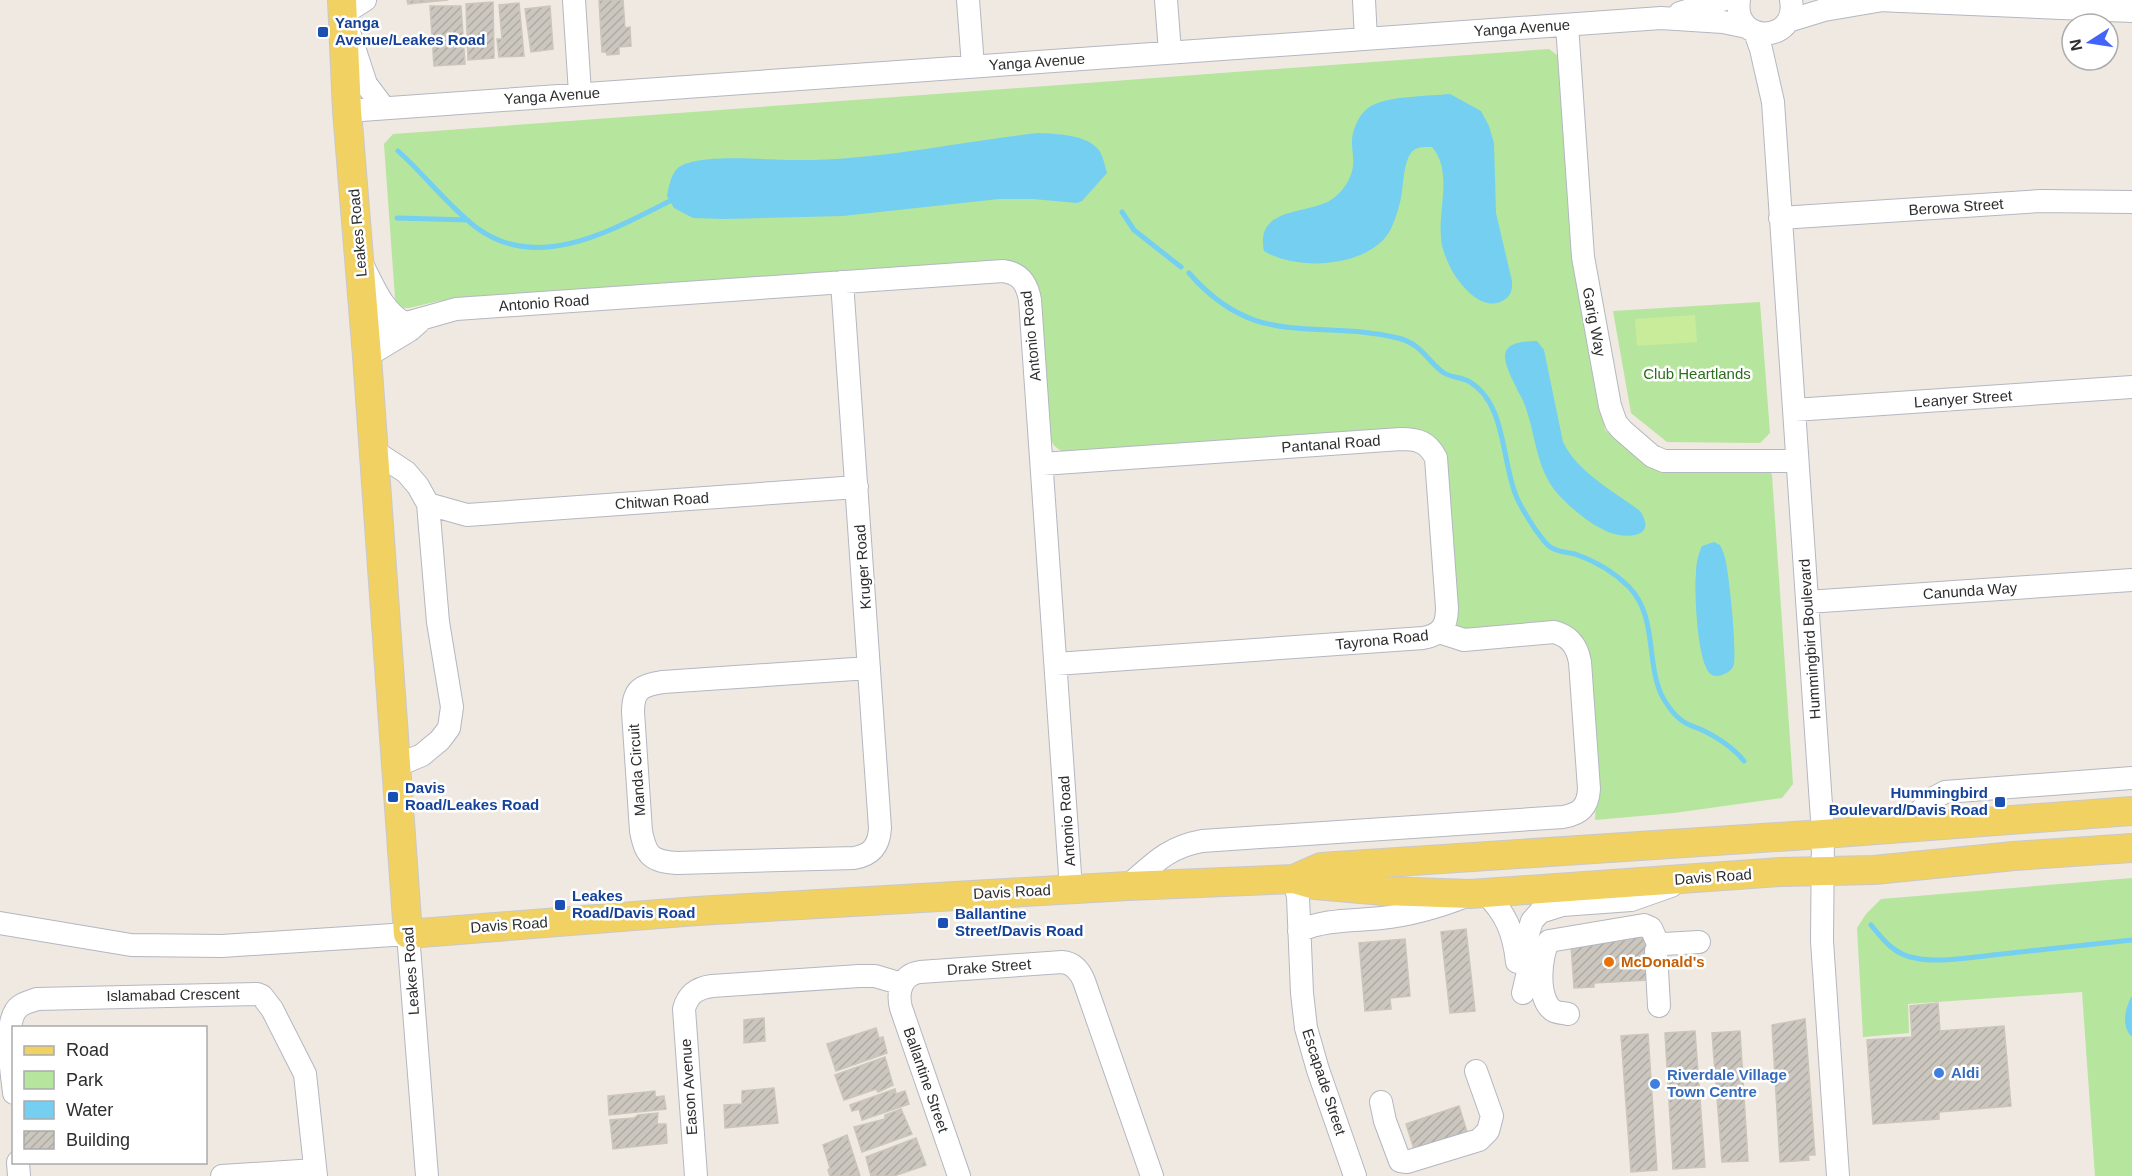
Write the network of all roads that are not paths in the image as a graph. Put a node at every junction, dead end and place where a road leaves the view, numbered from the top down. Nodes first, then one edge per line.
1 (574, 0) edge
2 (969, 0) edge
3 (1166, 0) edge
4 (1364, 0) edge
5 (1722, 0) edge
6 (1740, 0) edge
7 (1878, 0) edge
8 (1883, 0) edge
9 (1974, 2) edge
10 (350, 5) edge
11 (2132, 11) edge
12 (1787, 16) edge
13 (1661, 18) junction
14 (1567, 25) junction
15 (1751, 30) junction
16 (1366, 39) junction
17 (1170, 52) junction
18 (973, 66) junction
19 (580, 93) junction
20 (1773, 102) junction
21 (414, 106) junction
22 (384, 108) junction
23 (347, 111) junction
24 (350, 140) junction
25 (2132, 202) edge
26 (1780, 219) junction
27 (360, 260) junction
28 (842, 282) junction
29 (414, 321) junction
30 (365, 326) junction
31 (367, 356) junction
32 (2132, 387) edge
33 (1794, 410) junction
34 (374, 451) junction
35 (1797, 461) junction
36 (1042, 464) junction
37 (857, 487) junction
38 (428, 504) junction
39 (467, 515) junction
40 (432, 538) junction
41 (2132, 580) edge
42 (1807, 602) junction
43 (1439, 632) junction
44 (1056, 664) junction
45 (869, 668) junction
46 (396, 766) junction
47 (2132, 778) edge
48 (2132, 811) edge
49 (1906, 827) junction
50 (1823, 834) junction
51 (2132, 848) edge
52 (873, 850) joint
53 (1822, 871) junction
54 (1695, 878) junction
55 (1294, 879) junction
56 (1128, 886) junction
57 (1071, 889) junction
58 (1477, 894) junction
59 (0, 923) edge
60 (1299, 931) junction
61 (408, 934) junction
62 (1699, 942) dead end
63 (1659, 946) junction
64 (902, 984) junction
65 (1659, 1006) dead end
66 (1559, 1010) dead end
67 (12, 1058) edge
68 (1476, 1071) dead end
69 (1381, 1102) dead end
70 (316, 1173) edge
71 (222, 1176) edge
72 (427, 1176) edge
73 (696, 1176) edge
74 (959, 1176) edge
75 (1152, 1176) edge
76 (1355, 1176) edge
77 (1838, 1176) edge

1 - 19 street
2 - 18 street
3 - 17 street
4 - 16 street
5 - 13 street, Yanga Avenue
6 - 15 street, Hummingbird Boulevard
7 - 8 street
8 - 9 street
8 - 12 street
9 - 11 street
10 - 22 street
10 - 23 main road, Leakes Road
12 - 15 street, Yanga Avenue
12 - 20 street, Hummingbird Boulevard
13 - 14 street, Yanga Avenue
13 - 15 street, Yanga Avenue
14 - 16 street, Yanga Avenue
14 - 35 street, Garig Way
15 - 20 street, Hummingbird Boulevard
16 - 17 street, Yanga Avenue
17 - 18 street, Yanga Avenue
18 - 19 street, Yanga Avenue
19 - 21 street, Yanga Avenue
20 - 26 street, Hummingbird Boulevard
21 - 22 street, Yanga Avenue
21 - 24 street, Yanga Avenue
22 - 23 street, Yanga Avenue
23 - 24 main road, Leakes Road
24 - 27 main road, Leakes Road
25 - 26 street, Berowa Street
26 - 33 street, Hummingbird Boulevard
27 - 29 street
27 - 30 main road, Leakes Road
28 - 29 street, Antonio Road
28 - 36 street, Antonio Road
28 - 37 street, Kruger Road
29 - 30 street, Antonio Road
29 - 31 street, Antonio Road
30 - 31 main road, Leakes Road
31 - 34 main road, Leakes Road
32 - 33 street, Leanyer Street
33 - 35 street, Hummingbird Boulevard
34 - 38 street
34 - 46 main road, Leakes Road
35 - 42 street, Hummingbird Boulevard
36 - 43 street, Pantanal Road
36 - 44 street, Antonio Road
37 - 39 street, Chitwan Road
37 - 45 street, Kruger Road
38 - 39 street, Chitwan Road
38 - 40 street
39 - 40 street, Chitwan Road
40 - 46 street
41 - 42 street, Canunda Way
42 - 50 street, Hummingbird Boulevard
43 - 44 street, Tayrona Road
43 - 56 street, Tayrona Road
44 - 57 street, Antonio Road
45 - 52 street, Kruger Road
45 - 52 street, Manda Circuit
46 - 61 main road, Leakes Road
47 - 49 street
48 - 49 main road, Davis Road
49 - 50 main road, Davis Road
50 - 53 street, Hummingbird Boulevard
50 - 55 main road, Davis Road
51 - 53 main road, Davis Road
53 - 54 main road, Davis Road
53 - 77 street, Hummingbird Boulevard
54 - 58 main road, Davis Road
54 - 58 street
55 - 56 main road, Davis Road
55 - 58 main road, Davis Road
55 - 60 street, Escapade Street
56 - 57 main road, Davis Road
57 - 61 main road, Davis Road
58 - 60 street
59 - 61 street, Davis Road
60 - 76 street, Escapade Street
61 - 72 street, Leakes Road
62 - 63 street
63 - 65 street
63 - 66 street
64 - 73 street, Eason Avenue
64 - 74 street, Ballantine Street
64 - 75 street, Drake Street
67 - 70 street, Islamabad Crescent
68 - 69 street
70 - 71 street

